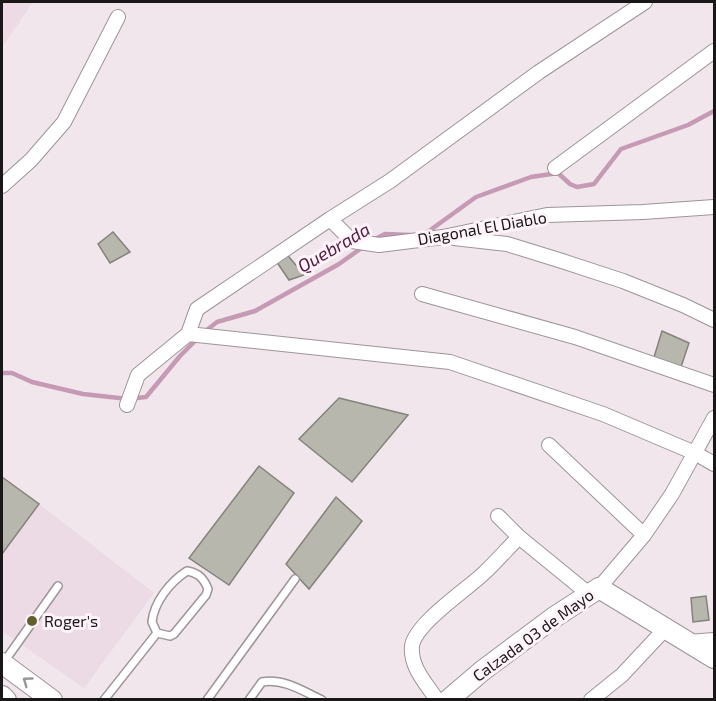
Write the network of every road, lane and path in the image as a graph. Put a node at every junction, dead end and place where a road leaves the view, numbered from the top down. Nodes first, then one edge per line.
1 (645, 2) edge
2 (118, 17) dead end
3 (714, 51) edge
4 (555, 168) dead end
5 (2, 186) edge
6 (714, 207) edge
7 (330, 219) junction
8 (443, 237) junction
9 (422, 294) dead end
10 (714, 320) edge
11 (192, 334) junction
12 (714, 385) edge
13 (129, 399) dead end
14 (714, 418) edge
15 (549, 445) dead end
16 (695, 453) junction
17 (714, 464) edge
18 (498, 516) dead end
19 (644, 535) junction
20 (519, 537) junction
21 (296, 579) dead end
22 (58, 586) dead end
23 (594, 591) junction
24 (665, 628) junction
25 (157, 633) junction
26 (714, 640) edge
27 (689, 642) junction
28 (714, 658) edge
29 (2, 664) edge
30 (2, 696) edge
31 (6, 699) edge
32 (52, 699) edge
33 (104, 699) edge
34 (207, 699) edge
35 (249, 699) edge
36 (322, 699) edge
37 (437, 699) edge
38 (448, 699) edge
39 (591, 699) edge

1 - 7 street
2 - 5 street
3 - 4 street
6 - 8 street, Diagonal El Diablo
7 - 8 street, Diagonal El Diablo
7 - 11 street
8 - 10 street
9 - 12 street
11 - 13 street
11 - 16 street
14 - 16 street, Calzada 03 de Mayo
15 - 19 street
16 - 17 street
16 - 19 street, Calzada 03 de Mayo
18 - 20 street
19 - 23 street, Calzada 03 de Mayo
20 - 23 street
20 - 37 street
21 - 34 lane
22 - 29 lane
23 - 24 street
23 - 38 street, Calzada 03 de Mayo
24 - 27 street
24 - 39 street
25 - 25 lane
25 - 33 lane
26 - 27 street
27 - 28 street
32 -> 29 street
30 - 31 street
35 - 36 lane

